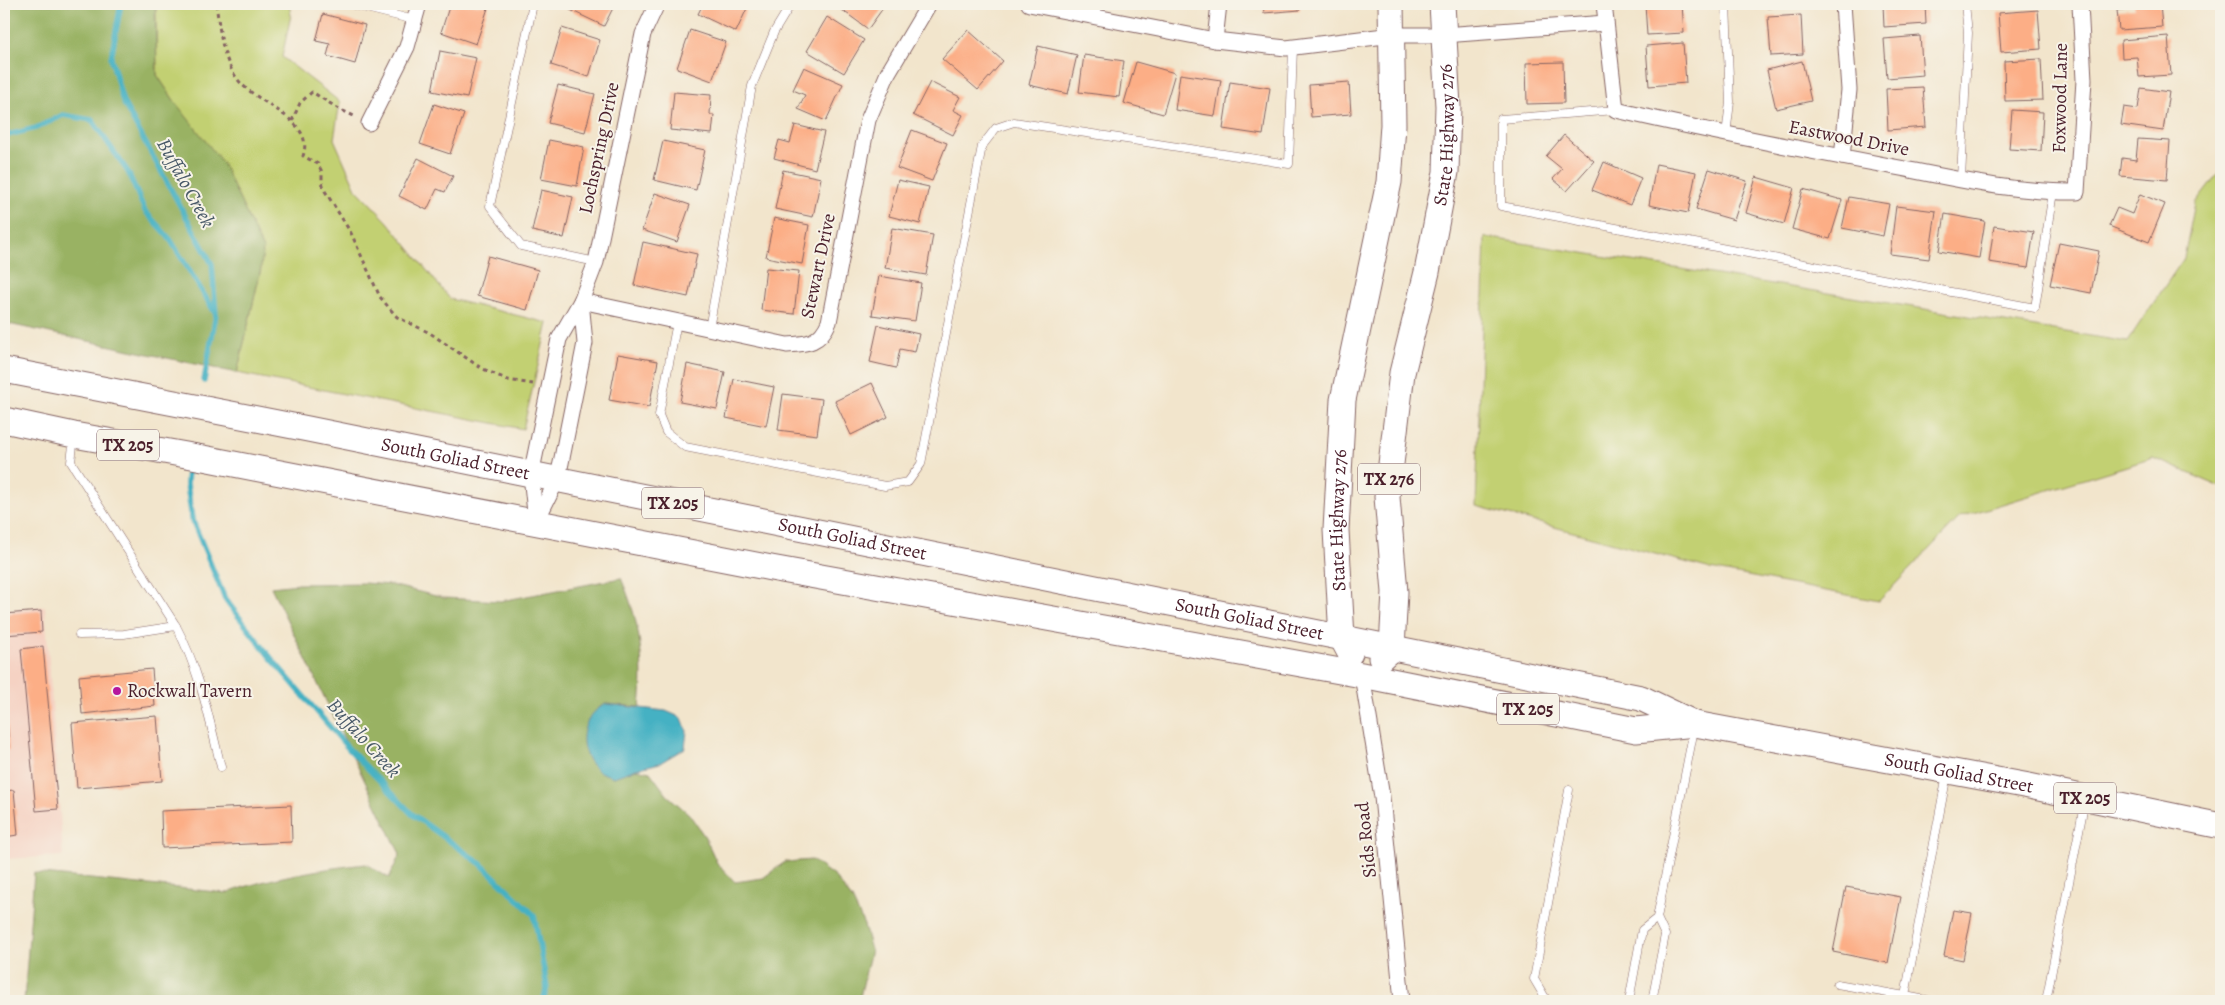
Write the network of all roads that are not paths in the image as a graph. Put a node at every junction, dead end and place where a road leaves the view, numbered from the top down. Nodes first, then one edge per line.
1 (350, 4) edge
2 (419, 4) edge
3 (533, 4) edge
4 (657, 4) edge
5 (791, 4) edge
6 (929, 4) edge
7 (1029, 4) edge
8 (1219, 4) edge
9 (1391, 4) edge
10 (1442, 4) edge
11 (1604, 4) edge
12 (1726, 4) edge
13 (1843, 4) edge
14 (1965, 4) edge
15 (2080, 4) edge
16 (414, 20) junction
17 (1606, 23) junction
18 (1393, 35) junction
19 (1444, 36) junction
20 (1215, 40) junction
21 (1293, 47) junction
22 (1616, 110) junction
23 (369, 123) road end
24 (1726, 135) junction
25 (1842, 157) junction
26 (1961, 179) junction
27 (2053, 192) junction
28 (2077, 192) joint
29 (596, 262) junction
30 (581, 301) junction
31 (677, 322) junction
32 (709, 329) junction
33 (4, 370) edge
34 (4, 420) edge
35 (74, 436) junction
36 (531, 475) junction
37 (557, 480) junction
38 (536, 522) junction
39 (176, 626) junction
40 (78, 635) dead end
41 (1342, 638) junction
42 (1392, 648) junction
43 (1362, 675) junction
44 (1695, 724) junction
45 (221, 768) dead end
46 (1948, 771) junction
47 (1569, 790) dead end
48 (2085, 798) junction
49 (2221, 826) edge
50 (1657, 918) junction
51 (1836, 984) dead end
52 (1905, 996) junction
53 (1402, 1001) edge
54 (1547, 1001) edge
55 (1629, 1001) edge
56 (1652, 1001) edge
57 (1930, 1001) edge
58 (2046, 1001) edge

1 - 16 lane
2 - 16 street
3 - 29 lane
4 - 29 street, Lochspring Drive
5 - 32 lane
6 - 32 street, Stewart Drive
7 - 20 street
8 - 20 street
9 - 18 main road, State Highway 276 / TX 276
10 - 19 main road, State Highway 276 / TX 276
11 - 17 street
12 - 24 lane
13 - 25 street
14 - 26 lane
15 - 28 street, Foxwood Lane
16 - 23 street
17 - 19 street
17 - 22 street
18 - 19 street
18 - 21 street
18 - 41 main road, State Highway 276 / TX 276
19 - 42 main road, State Highway 276 / TX 276
20 - 21 street
21 - 31 lane
22 - 24 street, Eastwood Drive
22 - 27 lane
24 - 25 street, Eastwood Drive
25 - 26 street, Eastwood Drive
26 - 27 street, Eastwood Drive
27 - 28 street, Eastwood Drive
29 - 30 street, Lochspring Drive
30 - 31 street, Stewart Drive
30 - 36 street, Lochspring Drive
30 - 37 street, Lochspring Drive
31 - 32 street, Stewart Drive
33 - 36 main road, South Goliad Street / TX 205
34 - 35 main road, South Goliad Street / TX 205
35 - 38 main road, South Goliad Street / TX 205
35 - 39 lane
36 - 37 main road, South Goliad Street / TX 205
36 - 38 street, Lochspring Drive
37 - 38 street, Lochspring Drive
37 - 41 main road, South Goliad Street / TX 205
38 - 43 main road, South Goliad Street / TX 205
39 - 40 lane
39 - 45 lane
41 - 42 main road, South Goliad Street / TX 205
41 - 43 main road, State Highway 276 / TX 276
42 - 43 main road
42 - 44 main road, South Goliad Street / TX 205
43 - 44 main road, South Goliad Street / TX 205
43 - 53 street, Sids Road
44 - 46 main road, South Goliad Street / TX 205
44 - 50 lane
46 - 48 main road, South Goliad Street / TX 205
46 - 52 lane
47 - 54 lane
48 - 49 main road, South Goliad Street / TX 205
48 - 58 lane
50 - 55 lane
50 - 56 lane
51 - 52 lane
52 - 57 lane

